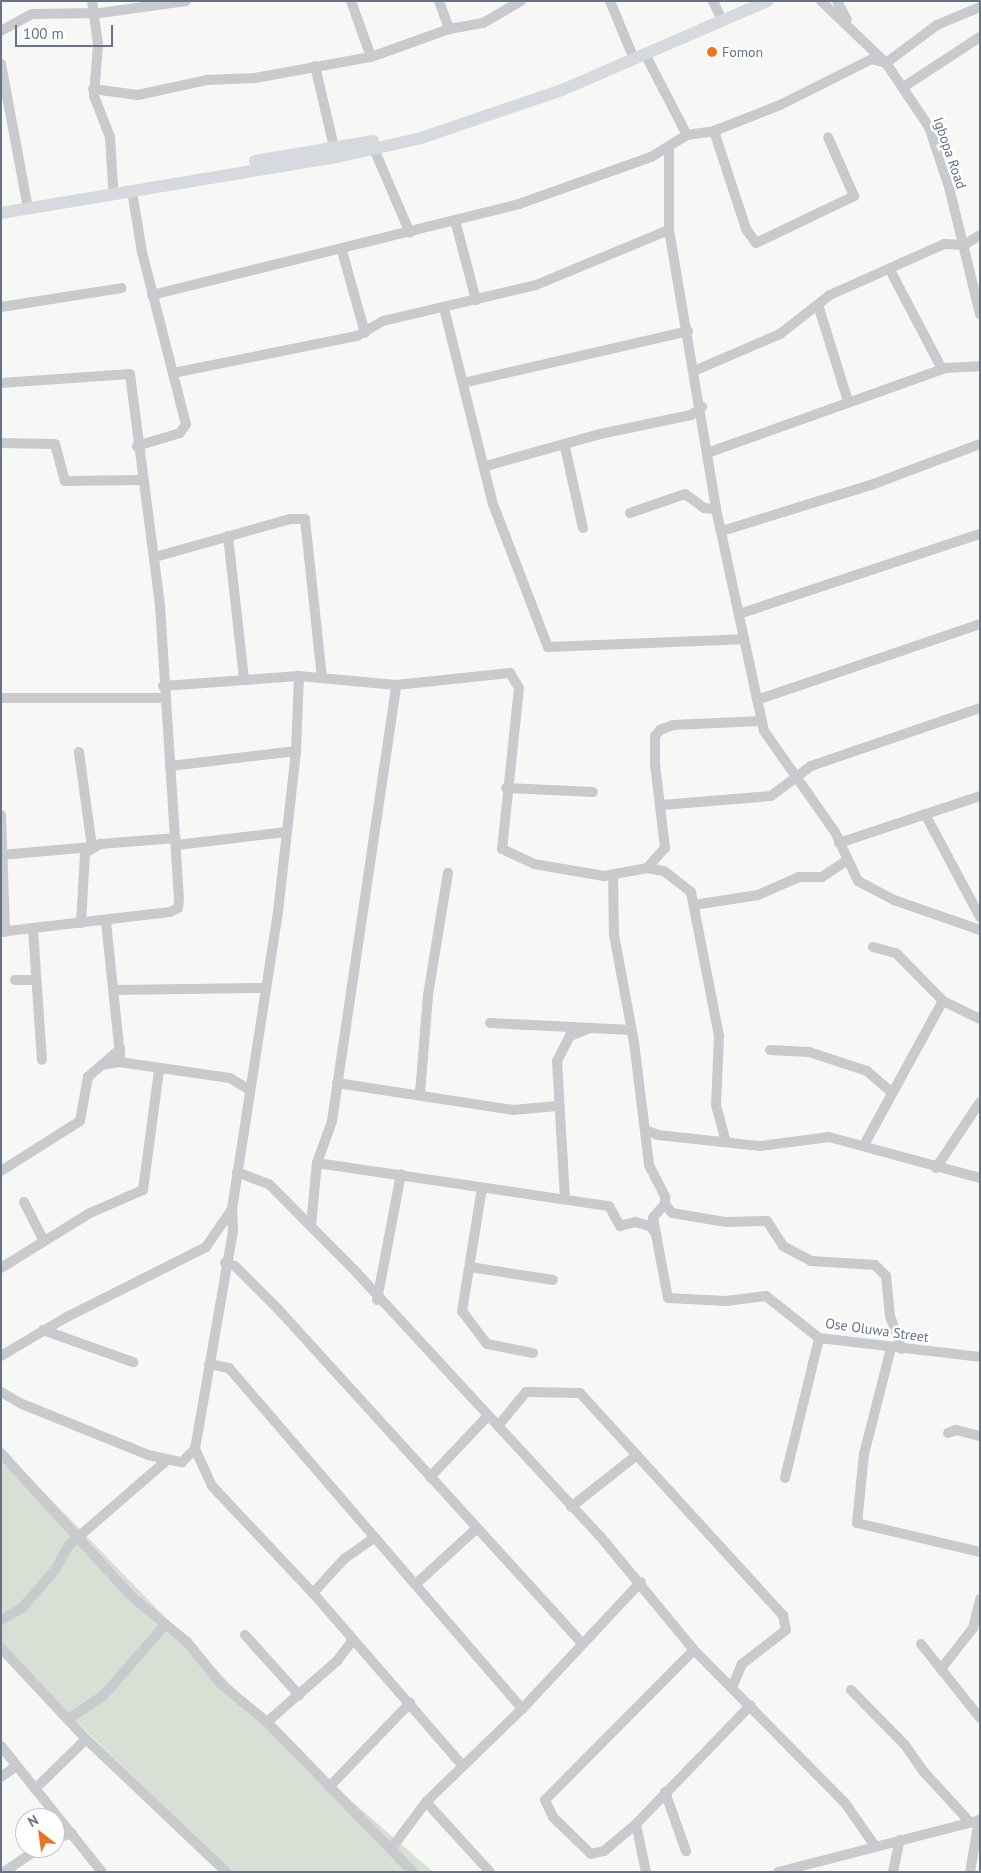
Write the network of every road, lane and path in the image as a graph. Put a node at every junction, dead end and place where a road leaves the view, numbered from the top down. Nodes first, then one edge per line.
1 (186, 1) edge
2 (351, 1) edge
3 (439, 1) edge
4 (521, 1) edge
5 (610, 1) edge
6 (714, 1) edge
7 (748, 1) edge
8 (768, 1) edge
9 (821, 1) edge
10 (837, 1) edge
11 (92, 6) edge
12 (980, 7) edge
13 (719, 14) junction
14 (849, 26) junction
15 (449, 30) junction
16 (1, 31) edge
17 (980, 37) edge
18 (631, 52) junction
19 (645, 54) junction
20 (371, 57) junction
21 (886, 63) junction
22 (1, 64) edge
23 (315, 66) junction
24 (905, 86) junction
25 (93, 89) junction
26 (714, 132) junction
27 (687, 135) junction
28 (828, 137) dead end
29 (334, 147) junction
30 (668, 148) junction
31 (374, 149) junction
32 (113, 186) junction
33 (132, 191) junction
34 (27, 203) junction
35 (1, 207) edge
36 (1, 212) edge
37 (455, 220) junction
38 (668, 230) junction
39 (410, 232) junction
40 (980, 234) edge
41 (964, 245) junction
42 (342, 251) junction
43 (890, 270) junction
44 (122, 288) dead end
45 (152, 296) junction
46 (476, 300) junction
47 (1, 307) edge
48 (444, 308) junction
49 (819, 308) junction
50 (980, 314) edge
51 (688, 331) junction
52 (365, 333) junction
53 (980, 366) edge
54 (942, 369) junction
55 (694, 371) junction
56 (173, 373) junction
57 (1, 383) edge
58 (463, 383) junction
59 (848, 401) junction
60 (702, 407) junction
61 (1, 443) edge
62 (980, 444) edge
63 (136, 446) junction
64 (565, 448) junction
65 (710, 452) junction
66 (486, 466) junction
67 (142, 480) junction
68 (716, 509) junction
69 (630, 513) dead end
70 (583, 528) dead end
71 (722, 531) junction
72 (980, 534) edge
73 (228, 536) junction
74 (155, 556) junction
75 (739, 614) junction
76 (980, 624) edge
77 (743, 639) junction
78 (299, 676) junction
79 (244, 678) junction
80 (322, 678) junction
81 (396, 685) junction
82 (163, 686) junction
83 (1, 698) edge
84 (164, 698) junction
85 (756, 700) junction
86 (980, 708) edge
87 (761, 721) junction
88 (79, 752) dead end
89 (296, 752) junction
90 (170, 766) junction
91 (794, 778) junction
92 (506, 788) junction
93 (594, 792) dead end
94 (980, 796) edge
95 (662, 805) junction
96 (926, 814) junction
97 (1, 815) edge
98 (286, 832) junction
99 (177, 842) junction
100 (839, 843) junction
101 (92, 847) junction
102 (3, 855) edge
103 (846, 861) junction
104 (647, 868) junction
105 (448, 873) dead end
106 (613, 874) junction
107 (694, 904) junction
108 (980, 917) edge
109 (106, 922) junction
110 (82, 923) junction
111 (33, 929) junction
112 (980, 930) edge
113 (3, 932) edge
114 (873, 947) dead end
115 (15, 980) dead end
116 (36, 980) junction
117 (265, 988) junction
118 (114, 990) junction
119 (943, 1001) junction
120 (980, 1019) edge
121 (490, 1022) dead end
122 (590, 1028) junction
123 (630, 1030) junction
124 (120, 1049) junction
125 (770, 1050) dead end
126 (42, 1060) dead end
127 (120, 1062) junction
128 (102, 1065) junction
129 (159, 1070) junction
130 (338, 1083) junction
131 (250, 1090) junction
132 (891, 1092) junction
133 (420, 1093) junction
134 (980, 1102) edge
135 (557, 1106) junction
136 (645, 1130) junction
137 (726, 1142) junction
138 (864, 1145) junction
139 (317, 1163) junction
140 (936, 1168) junction
141 (1, 1171) edge
142 (237, 1172) junction
143 (401, 1174) junction
144 (980, 1178) edge
145 (482, 1188) junction
146 (565, 1200) junction
147 (24, 1202) dead end
148 (665, 1204) junction
149 (232, 1209) junction
150 (311, 1226) junction
151 (658, 1237) junction
152 (44, 1241) junction
153 (225, 1263) junction
154 (470, 1267) junction
155 (1, 1268) edge
156 (553, 1280) dead end
157 (377, 1300) junction
158 (43, 1330) junction
159 (819, 1338) junction
160 (896, 1348) junction
161 (533, 1353) dead end
162 (1, 1356) edge
163 (980, 1357) edge
164 (134, 1362) dead end
165 (210, 1364) junction
166 (1, 1392) edge
167 (487, 1417) junction
168 (498, 1426) junction
169 (948, 1433) dead end
170 (980, 1436) edge
171 (195, 1449) junction
172 (1, 1453) edge
173 (637, 1456) junction
174 (167, 1460) junction
175 (430, 1477) junction
176 (785, 1478) dead end
177 (571, 1507) junction
178 (476, 1529) junction
179 (80, 1537) junction
180 (374, 1538) junction
181 (980, 1552) edge
182 (641, 1582) junction
183 (417, 1583) junction
184 (313, 1593) junction
185 (980, 1599) edge
186 (1, 1620) edge
187 (164, 1626) junction
188 (245, 1635) dead end
189 (354, 1640) junction
190 (581, 1642) junction
191 (921, 1644) dead end
192 (1, 1648) edge
193 (694, 1650) junction
194 (942, 1668) junction
195 (732, 1685) junction
196 (850, 1690) dead end
197 (299, 1695) junction
198 (410, 1703) junction
199 (751, 1704) junction
200 (522, 1709) junction
201 (70, 1718) junction
202 (980, 1718) edge
203 (267, 1722) junction
204 (86, 1739) junction
205 (1, 1746) edge
206 (462, 1765) junction
207 (16, 1766) junction
208 (1, 1777) edge
209 (329, 1787) junction
210 (35, 1789) junction
211 (665, 1792) junction
212 (426, 1802) junction
213 (976, 1820) edge
214 (636, 1824) junction
215 (72, 1833) junction
216 (65, 1835) edge
217 (900, 1840) junction
218 (875, 1846) junction
219 (391, 1850) junction
220 (686, 1851) dead end
221 (24, 1858) edge
222 (801, 1869) edge
223 (4, 1872) edge
224 (102, 1872) edge
225 (226, 1872) edge
226 (413, 1872) edge
227 (490, 1872) edge
228 (646, 1872) edge
229 (778, 1872) edge
230 (893, 1872) edge
231 (970, 1872) edge

1 - 11 street
2 - 20 street
3 - 15 street
4 - 15 street
5 - 18 street
6 - 13 street
7 - 13 main road
8 - 19 main road
9 - 14 street, Igbopa Road
10 - 14 street
11 - 16 street
11 - 25 street
12 - 21 street
13 - 18 main road
14 - 21 street, Igbopa Road
15 - 20 street
17 - 24 street
18 - 29 main road
19 - 27 street
19 - 31 main road
20 - 23 street
21 - 24 street, Igbopa Road
21 - 26 street
22 - 34 street
23 - 25 street
23 - 29 street
24 - 41 street, Igbopa Road
25 - 32 street
26 - 27 street
26 - 28 street
27 - 30 street
29 - 32 main road
30 - 37 street
30 - 38 street
31 - 33 main road
31 - 39 street
32 - 34 main road
33 - 36 main road
33 - 45 street
34 - 35 main road
37 - 39 street
37 - 46 street
38 - 46 street
38 - 51 street
39 - 42 street
40 - 41 street
41 - 43 street
41 - 50 street, Igbopa Road
42 - 45 street
42 - 52 street
43 - 49 street
43 - 54 street
44 - 47 street
45 - 56 street
46 - 48 street
48 - 52 street
48 - 58 street
49 - 55 street
49 - 59 street
51 - 55 street
51 - 58 street
52 - 56 street
53 - 54 street
54 - 59 street
55 - 60 street
56 - 63 street
57 - 63 street
58 - 66 street
59 - 65 street
60 - 64 street
60 - 65 street
61 - 67 street
62 - 71 street
63 - 67 street
64 - 66 street
64 - 70 street
65 - 68 street
66 - 77 street
67 - 74 street
68 - 69 street
68 - 71 street
71 - 75 street
72 - 75 street
73 - 74 street
73 - 79 street
73 - 80 street
74 - 82 street
75 - 77 street
76 - 85 street
77 - 85 street
78 - 79 street
78 - 80 street
78 - 89 street
79 - 82 street
80 - 81 street
81 - 92 street
81 - 130 street
82 - 84 street
83 - 84 street
84 - 90 street
85 - 87 street
86 - 91 street
87 - 91 street
87 - 95 street
88 - 101 street
89 - 90 street
89 - 98 street
90 - 99 street
91 - 95 street
91 - 100 street
92 - 93 street
92 - 106 street
94 - 96 street
95 - 104 street
96 - 100 street
96 - 108 street
97 - 102 street
98 - 99 street
98 - 117 street
99 - 101 street
99 - 109 street
100 - 103 street
101 - 102 street
101 - 110 street
102 - 113 street
103 - 107 street
103 - 112 street
104 - 106 street
104 - 107 street
105 - 133 street
106 - 123 street
107 - 137 street
109 - 110 street
109 - 118 street
110 - 111 street
111 - 113 street
111 - 116 street
114 - 119 street
115 - 116 street
116 - 126 street
117 - 118 street
117 - 131 street
118 - 124 street
119 - 120 street
119 - 132 street
121 - 122 street
122 - 123 street
122 - 135 street
123 - 136 street
124 - 127 street
124 - 128 street
125 - 132 street
127 - 128 street
127 - 129 street
128 - 141 street
129 - 131 street
129 - 152 street
130 - 133 street
130 - 139 street
131 - 142 street
132 - 138 street
133 - 135 street
134 - 140 street
135 - 146 street
136 - 137 street
136 - 148 street
137 - 138 street
138 - 140 street
139 - 143 street
139 - 150 street
140 - 144 street
142 - 149 street
142 - 150 street
143 - 145 street
143 - 157 street
145 - 146 street
145 - 154 street
146 - 151 street
147 - 152 street
148 - 151 street
148 - 160 street
149 - 153 street
149 - 158 street
150 - 157 street
151 - 159 street, Ose Oluwa Street
152 - 155 street
153 - 165 street
153 - 175 street
154 - 156 street
154 - 161 street
157 - 167 street
158 - 162 street
158 - 164 street
159 - 160 street, Ose Oluwa Street
159 - 176 street
160 - 163 street, Ose Oluwa Street
160 - 181 street
165 - 171 street
165 - 180 street
166 - 174 street
167 - 168 street
167 - 175 street
168 - 173 street
168 - 177 street
169 - 170 street
171 - 174 street
171 - 184 street
172 - 179 street
173 - 177 street
173 - 195 street
174 - 179 street
175 - 178 street
177 - 182 street
178 - 183 street
178 - 190 street
179 - 186 street
179 - 187 street
180 - 183 street
180 - 184 street
182 - 190 street
182 - 193 street
183 - 200 street
184 - 189 street
185 - 194 street
187 - 201 street
187 - 203 street
188 - 197 street
189 - 197 street
189 - 198 street
190 - 200 street
191 - 194 street
192 - 201 street
193 - 195 street
193 - 214 street
194 - 202 street
195 - 199 street
196 - 213 street
197 - 203 street
198 - 206 street
198 - 209 street
199 - 211 street
199 - 218 street
200 - 206 street
201 - 204 street
203 - 209 street
204 - 210 street
204 - 225 street
205 - 207 street
206 - 212 street
207 - 208 street
207 - 210 street
209 - 219 street
210 - 215 street
211 - 214 street
211 - 220 street
212 - 219 street
212 - 227 street
213 - 217 street
213 - 231 street
214 - 228 street
215 - 216 street
215 - 224 street
217 - 218 street
217 - 230 street
218 - 222 street
219 - 226 street
221 - 223 street
222 - 229 street

